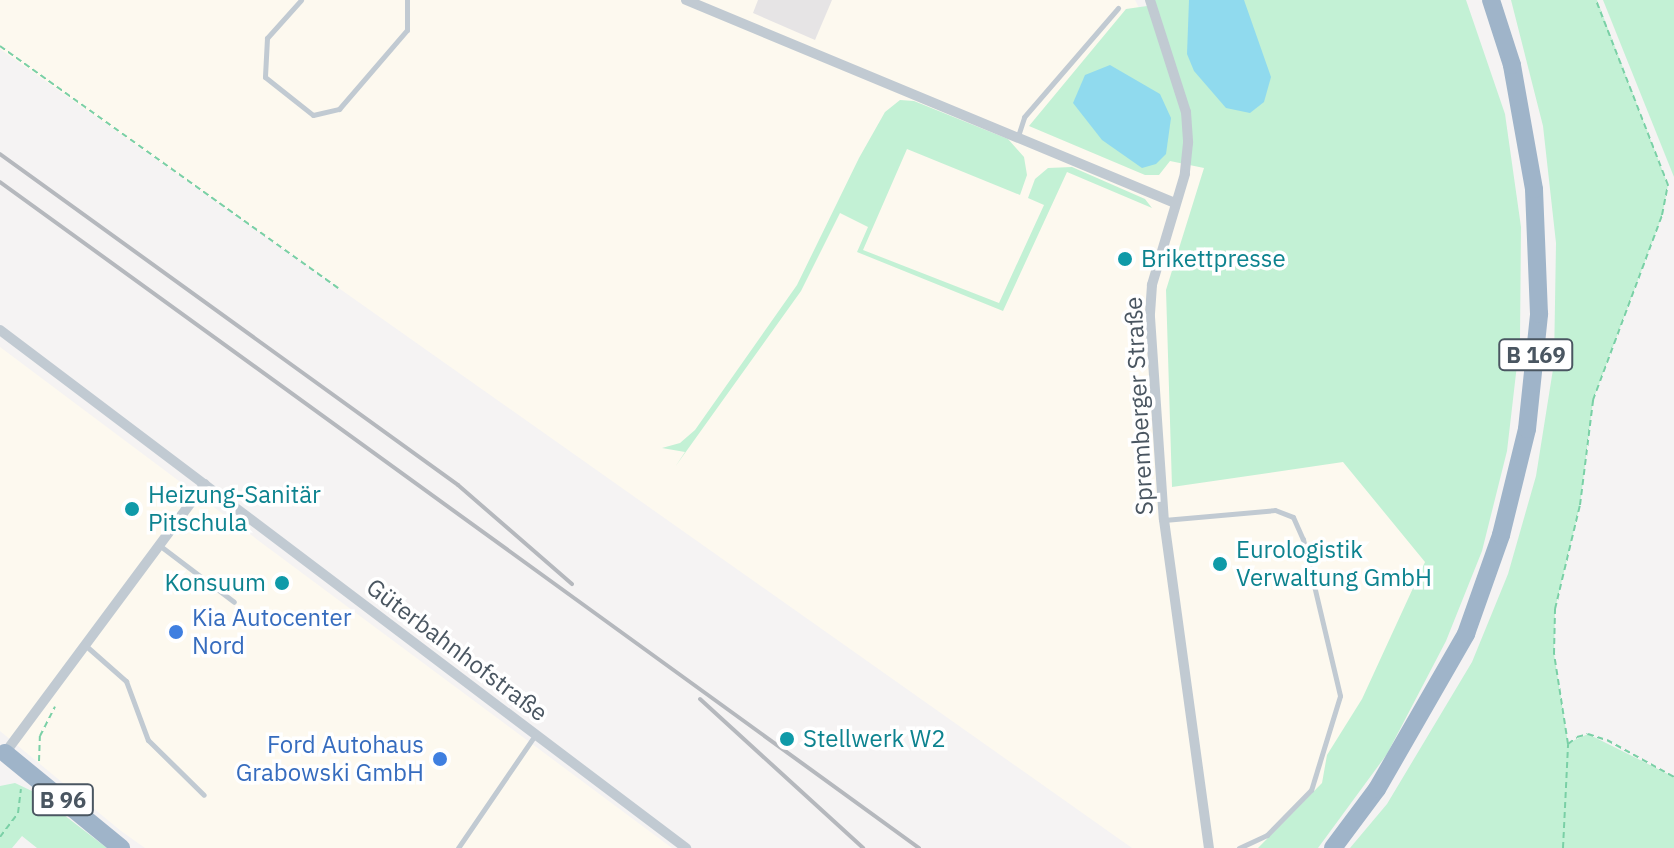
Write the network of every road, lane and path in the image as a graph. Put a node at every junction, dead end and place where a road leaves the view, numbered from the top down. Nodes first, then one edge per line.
1 (301, 0) edge
2 (407, 0) edge
3 (686, 0) edge
4 (1150, 0) edge
5 (1491, 0) edge
6 (1596, 0) edge
7 (1118, 8) dead end
8 (0, 46) edge
9 (1018, 136) junction
10 (1175, 203) junction
11 (338, 288) dead end
12 (0, 330) edge
13 (205, 484) junction
14 (1164, 520) junction
15 (158, 544) junction
16 (234, 602) dead end
17 (84, 645) junction
18 (57, 704) dead end
19 (535, 734) junction
20 (1568, 744) junction
21 (5, 753) joint
22 (32, 775) junction
23 (1674, 777) edge
24 (204, 795) dead end
25 (0, 837) edge
26 (121, 848) edge
27 (458, 848) edge
28 (686, 848) edge
29 (1209, 848) edge
30 (1239, 848) edge
31 (1333, 848) edge
32 (1563, 848) edge

1 - 2 lane
3 - 9 street
4 - 10 street, Spremberger Straße
5 - 31 highway, B 169
6 - 20 path
7 - 9 lane
8 - 11 path
9 - 10 street
10 - 14 street, Spremberger Straße
12 - 13 street, Güterbahnhofstraße
13 - 15 street
13 - 19 street, Güterbahnhofstraße
14 - 29 street, Spremberger Straße
14 - 30 lane
15 - 16 lane
15 - 17 street
17 - 21 street
17 - 24 lane
18 - 22 path
19 - 27 lane
19 - 28 street, Güterbahnhofstraße
20 - 23 path
20 - 32 path
21 - 22 highway, B 96
22 - 25 path
22 - 26 highway, B 96

